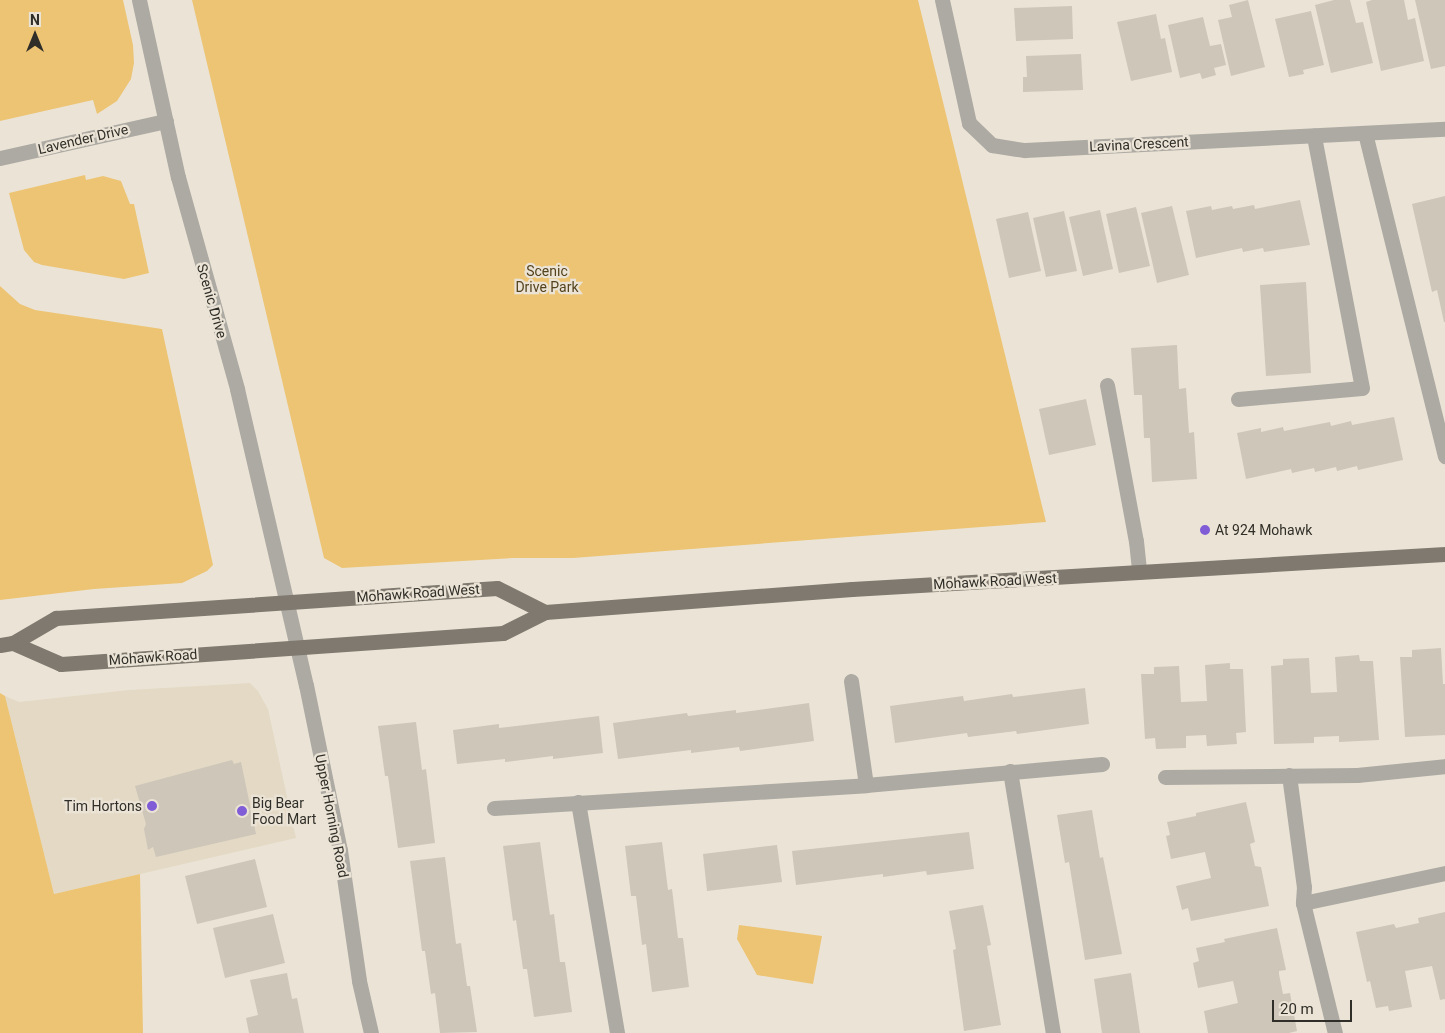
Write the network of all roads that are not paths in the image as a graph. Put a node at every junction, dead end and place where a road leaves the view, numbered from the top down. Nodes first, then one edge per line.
1 (139, 0) edge
2 (942, 0) edge
3 (166, 121) junction
4 (1445, 128) edge
5 (1365, 133) junction
6 (1314, 136) junction
7 (0, 158) edge
8 (1107, 385) dead end
9 (1238, 399) dead end
10 (1445, 456) edge
11 (1445, 554) edge
12 (1139, 572) junction
13 (286, 601) junction
14 (545, 612) junction
15 (6, 644) edge
16 (297, 647) junction
17 (851, 681) dead end
18 (1102, 764) dead end
19 (1445, 766) edge
20 (1010, 771) junction
21 (1289, 775) junction
22 (1165, 777) dead end
23 (866, 785) junction
24 (578, 802) junction
25 (494, 808) dead end
26 (1445, 873) edge
27 (1304, 903) junction
28 (371, 1033) edge
29 (617, 1033) edge
30 (1053, 1033) edge
31 (1335, 1033) edge

1 - 3 street, Scenic Drive
2 - 6 street, Lavina Crescent
3 - 7 street, Lavender Drive
3 - 13 street, Scenic Drive
4 - 5 street, Lavina Crescent
5 - 6 street, Lavina Crescent
5 - 10 street
6 - 9 street
8 - 12 street
11 - 12 main road, Mohawk Road West
12 - 14 main road, Mohawk Road West
13 - 14 main road, Mohawk Road West
13 - 15 main road, Mohawk Road
13 - 16 street, Upper Horning Road
14 - 16 main road, Mohawk Road West
15 - 16 main road, Mohawk Road
16 - 28 street, Upper Horning Road
17 - 23 street
18 - 20 street
19 - 21 street
20 - 23 street
20 - 30 street
21 - 22 street
21 - 27 street
23 - 24 street
24 - 25 street
24 - 29 street
26 - 27 street
27 - 31 street

